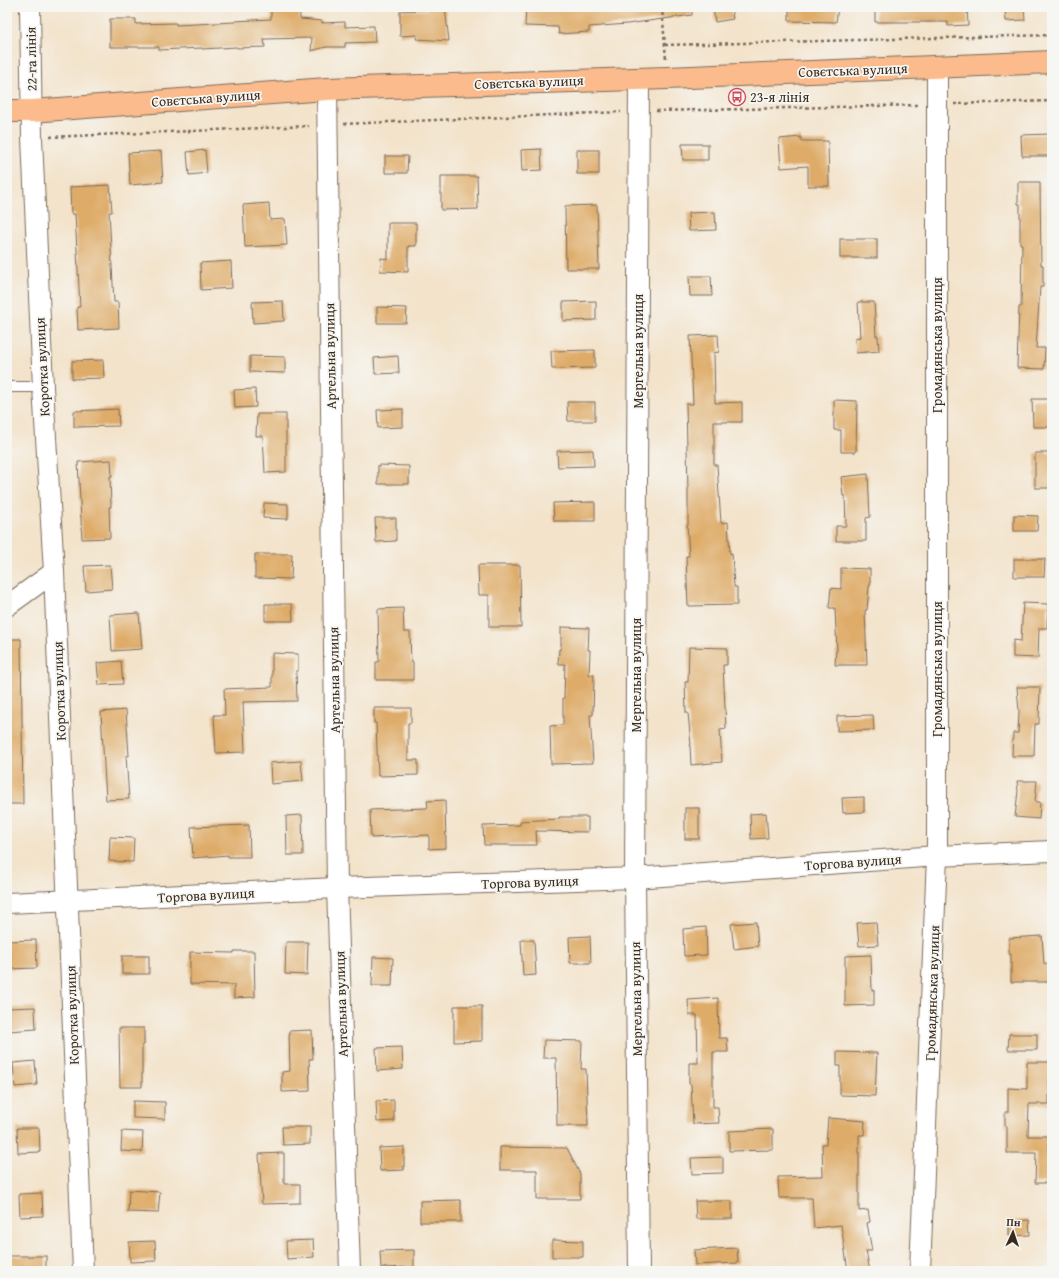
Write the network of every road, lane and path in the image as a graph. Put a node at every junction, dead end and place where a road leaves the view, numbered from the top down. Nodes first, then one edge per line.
1 (30, 7) edge
2 (662, 7) edge
3 (1052, 35) edge
4 (665, 45) junction
5 (1052, 62) edge
6 (937, 67) junction
7 (667, 78) junction
8 (638, 79) junction
9 (327, 89) junction
10 (1052, 102) edge
11 (936, 104) junction
12 (7, 111) edge
13 (32, 111) junction
14 (639, 111) junction
15 (327, 125) junction
16 (32, 138) junction
17 (7, 387) edge
18 (43, 387) junction
19 (54, 572) junction
20 (7, 606) edge
21 (1052, 851) edge
22 (937, 856) junction
23 (635, 878) junction
24 (337, 888) junction
25 (67, 901) junction
26 (7, 903) edge
27 (83, 1271) edge
28 (350, 1271) edge
29 (639, 1271) edge
30 (920, 1271) edge

1 - 13 street, 22-га лінія
2 - 4 path
3 - 4 path
4 - 7 path
5 - 6 main road, Совєтська вулиця
6 - 7 main road, Совєтська вулиця
6 - 11 street, Громадянська вулиця
7 - 8 main road, Совєтська вулиця
8 - 9 main road, Совєтська вулиця
8 - 14 street, Мергельна вулиця
9 - 13 main road, Совєтська вулиця
9 - 15 street, Артельна вулиця
10 - 11 path
11 - 14 path
11 - 22 street, Громадянська вулиця
12 - 13 main road, Совєтська вулиця
13 - 16 street, Коротка вулиця
14 - 15 path
14 - 23 street, Мергельна вулиця
15 - 16 path
15 - 24 street, Артельна вулиця
16 - 18 street, Коротка вулиця
17 - 18 lane
18 - 19 street, Коротка вулиця
19 - 20 street
19 - 25 street, Коротка вулиця
21 - 22 street, Торгова вулиця
22 - 23 street, Торгова вулиця
22 - 30 street, Громадянська вулиця
23 - 24 street, Торгова вулиця
23 - 29 street, Мергельна вулиця
24 - 25 street, Торгова вулиця
24 - 28 street, Артельна вулиця
25 - 26 street, Торгова вулиця
25 - 27 street, Коротка вулиця

